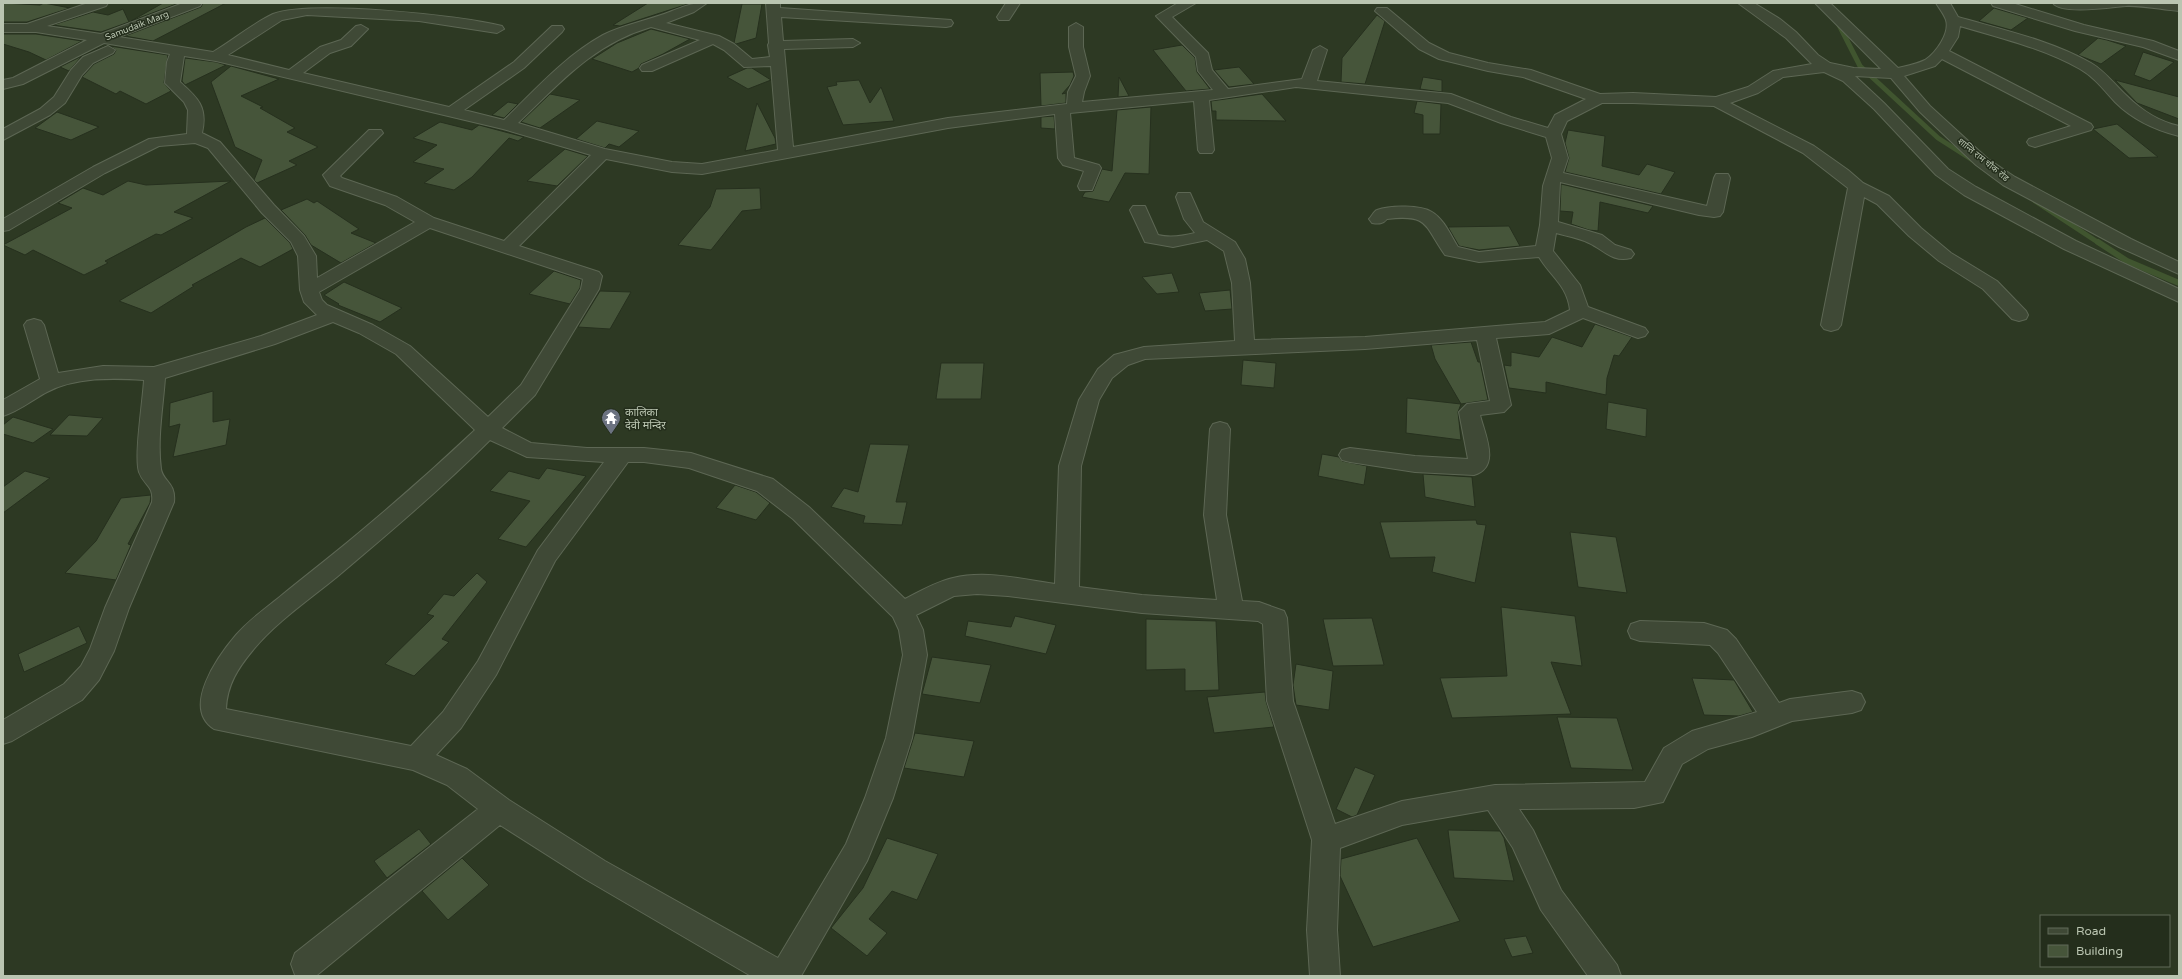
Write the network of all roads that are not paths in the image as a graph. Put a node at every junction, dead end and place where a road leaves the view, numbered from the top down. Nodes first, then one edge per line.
1 (100, 3) edge
2 (195, 3) edge
3 (700, 3) edge
4 (1013, 3) edge
5 (1189, 3) edge
6 (1745, 3) edge
7 (1822, 3) edge
8 (1943, 3) edge
9 (1998, 3) edge
10 (2060, 3) edge
11 (2122, 3) edge
12 (2132, 3) edge
13 (773, 7) edge
14 (2179, 7) edge
15 (1382, 11) dead end
16 (1004, 17) dead end
17 (1953, 20) junction
18 (652, 23) junction
19 (946, 23) dead end
20 (1076, 27) dead end
21 (3, 28) edge
22 (25, 28) junction
23 (361, 29) dead end
24 (497, 29) dead end
25 (557, 29) dead end
26 (714, 39) junction
27 (101, 40) junction
28 (121, 43) junction
29 (853, 43) dead end
30 (775, 45) junction
31 (1320, 50) dead end
32 (178, 52) junction
33 (1941, 53) junction
34 (2179, 56) edge
35 (216, 57) junction
36 (777, 61) junction
37 (647, 68) dead end
38 (1826, 68) junction
39 (1893, 73) junction
40 (292, 74) junction
41 (1308, 84) junction
42 (3, 85) edge
43 (1224, 93) junction
44 (1201, 96) junction
45 (1599, 99) junction
46 (1717, 102) junction
47 (1068, 109) junction
48 (452, 112) junction
49 (507, 125) junction
50 (2179, 131) edge
51 (375, 133) dead end
52 (1553, 134) junction
53 (3, 135) edge
54 (197, 138) junction
55 (2035, 142) dead end
56 (1206, 150) dead end
57 (602, 153) junction
58 (786, 153) junction
59 (1554, 176) junction
60 (1722, 178) dead end
61 (1086, 186) dead end
62 (1857, 187) junction
63 (1184, 197) dead end
64 (1139, 210) dead end
65 (1378, 219) dead end
66 (428, 222) junction
67 (3, 226) edge
68 (1549, 226) junction
69 (1209, 234) junction
70 (506, 249) junction
71 (1544, 251) junction
72 (1625, 254) dead end
73 (2179, 269) edge
74 (309, 290) junction
75 (2179, 296) edge
76 (1580, 310) junction
77 (2019, 315) dead end
78 (333, 316) junction
79 (34, 325) dead end
80 (1831, 325) dead end
81 (1638, 332) dead end
82 (1485, 334) junction
83 (1244, 347) junction
84 (155, 374) junction
85 (51, 383) junction
86 (3, 409) edge
87 (1220, 429) dead end
88 (488, 430) junction
89 (1350, 454) dead end
90 (621, 456) junction
91 (1066, 595) junction
92 (1231, 610) junction
93 (902, 611) junction
94 (1640, 631) dead end
95 (1852, 702) dead end
96 (1774, 717) junction
97 (3, 733) edge
98 (416, 759) junction
99 (1495, 797) junction
100 (499, 809) junction
101 (1326, 840) junction
102 (306, 964) dead end
103 (780, 976) edge
104 (784, 976) edge
105 (1325, 976) edge
106 (1606, 976) edge

1 - 22 street
2 - 27 street, Samudaik Marg
3 - 18 street
4 - 16 street
5 - 43 street
6 - 38 street
7 - 39 street, शान्ति राम चौक रोड
8 - 17 street
9 - 34 street
10 - 11 street
12 - 14 street
13 - 19 street
13 - 30 street
15 - 45 street
17 - 33 street
17 - 50 street
18 - 26 street
18 - 49 street
20 - 47 street
21 - 22 street
22 - 27 street
23 - 40 street
24 - 35 street
25 - 48 street
26 - 36 street
26 - 37 street
27 - 28 street
27 - 42 street, Samudaik Marg
28 - 32 street
28 - 53 street
29 - 30 street
30 - 36 street
31 - 41 street
32 - 35 street
32 - 54 street
33 - 39 street
33 - 55 street
35 - 40 street
36 - 58 street
38 - 39 street
38 - 46 street
38 - 75 street
39 - 73 street, शान्ति राम चौक रोड
40 - 48 street
41 - 43 street
41 - 52 street
43 - 44 street
44 - 47 street
44 - 56 street
45 - 46 street
45 - 52 street
46 - 62 street
47 - 58 street
47 - 61 street
48 - 49 street
49 - 57 street
51 - 66 street
52 - 59 street
54 - 67 street
54 - 74 street
57 - 58 street
57 - 70 street
59 - 60 street
59 - 68 street
62 - 77 street
62 - 80 street
63 - 69 street
64 - 69 street
65 - 71 street
66 - 70 street
66 - 74 street
68 - 71 street
68 - 72 street
69 - 83 street
70 - 88 street
71 - 76 street
74 - 78 street
76 - 81 street
76 - 82 street
78 - 84 street
78 - 88 street
79 - 85 street
82 - 83 street
82 - 89 street
83 - 91 street
84 - 85 street
84 - 97 street
85 - 86 street
87 - 92 street
88 - 90 street
88 - 98 street
90 - 93 street
90 - 98 street
91 - 92 street
91 - 93 street
92 - 101 street
93 - 104 street
94 - 96 street
95 - 96 street
96 - 99 street
98 - 100 street
99 - 101 street
99 - 106 street
100 - 102 street
100 - 103 street
101 - 105 street

